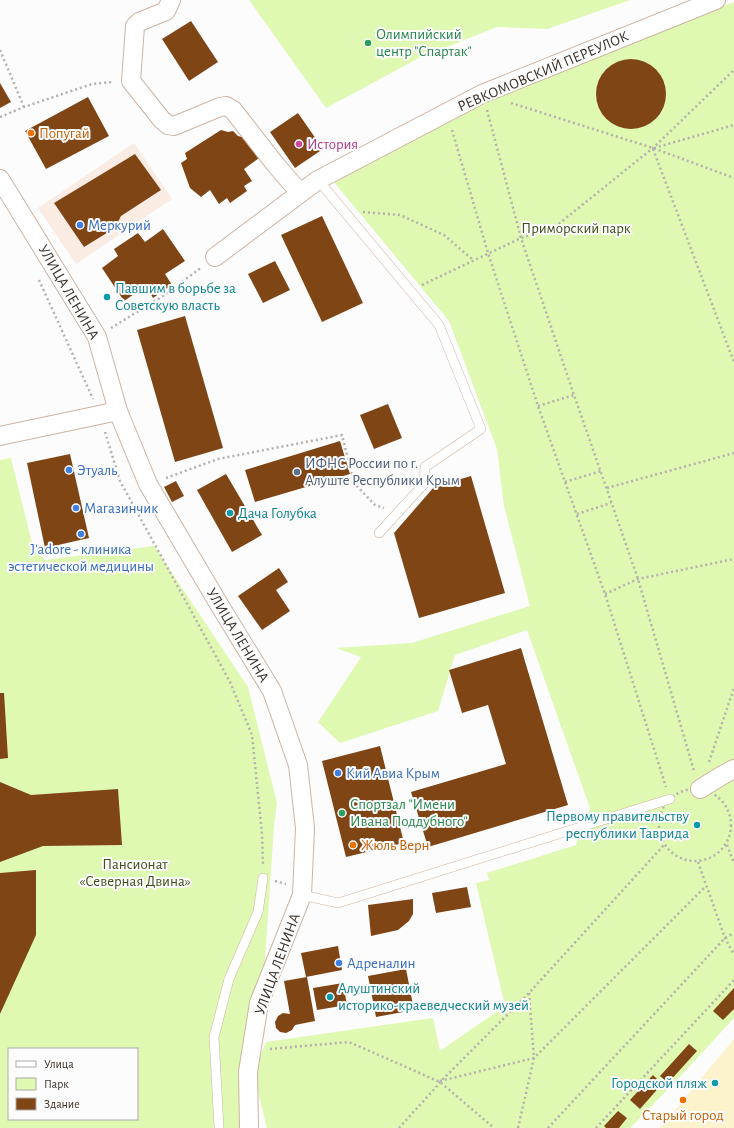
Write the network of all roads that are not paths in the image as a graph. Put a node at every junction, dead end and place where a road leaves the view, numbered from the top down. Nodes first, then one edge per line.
1 (171, 0) edge
2 (716, 0) edge
3 (0, 179) edge
4 (318, 180) junction
5 (300, 193) junction
6 (215, 257) road end
7 (118, 411) junction
8 (0, 436) edge
9 (379, 533) dead end
10 (734, 769) edge
11 (699, 782) road end
12 (670, 799) road end
13 (263, 878) road end
14 (302, 895) junction
15 (219, 1128) edge
16 (249, 1128) edge

1 - 5 street
2 - 4 street, РЕВКОМОВСКИЙ ПЕРЕУЛОК
3 - 7 street, УЛИЦА ЛЕНИНА
4 - 5 street, РЕВКОМОВСКИЙ ПЕРЕУЛОК
4 - 9 lane
5 - 6 street, РЕВКОМОВСКИЙ ПЕРЕУЛОК
7 - 8 street
7 - 14 street, УЛИЦА ЛЕНИНА
10 - 11 street
12 - 14 lane
13 - 15 lane
14 - 16 street, УЛИЦА ЛЕНИНА

